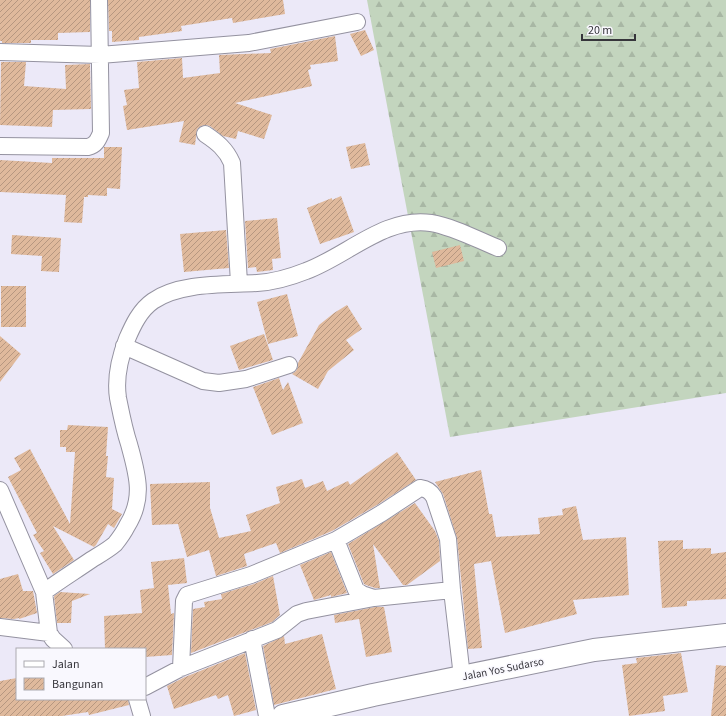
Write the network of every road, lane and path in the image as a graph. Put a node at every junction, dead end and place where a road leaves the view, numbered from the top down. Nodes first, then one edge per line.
1 (99, 0) edge
2 (358, 22) dead end
3 (0, 52) edge
4 (100, 55) junction
5 (205, 134) dead end
6 (0, 146) edge
7 (498, 248) dead end
8 (239, 283) junction
9 (124, 346) junction
10 (289, 365) dead end
11 (0, 490) edge
12 (336, 540) junction
13 (452, 590) junction
14 (44, 592) junction
15 (374, 598) junction
16 (0, 627) edge
17 (49, 633) junction
18 (726, 635) edge
19 (252, 639) junction
20 (63, 648) edge
21 (181, 668) junction
22 (462, 676) junction
23 (146, 687) edge
24 (137, 700) edge
25 (142, 716) edge
26 (267, 716) edge
27 (283, 716) edge

1 - 4 street
2 - 4 street
3 - 4 street
4 - 6 street
5 - 8 street
7 - 8 street
8 - 9 street
9 - 10 street
9 - 14 street
11 - 14 street
12 - 13 street
12 - 15 street
12 - 21 street
13 - 15 street
13 - 22 street
14 - 17 street
15 - 19 street
16 - 17 street
17 - 20 street
18 - 22 highway, Jalan Yos Sudarso
19 - 21 street
19 - 26 street
21 - 23 street
22 - 27 highway, Jalan Yos Sudarso
24 - 25 street

